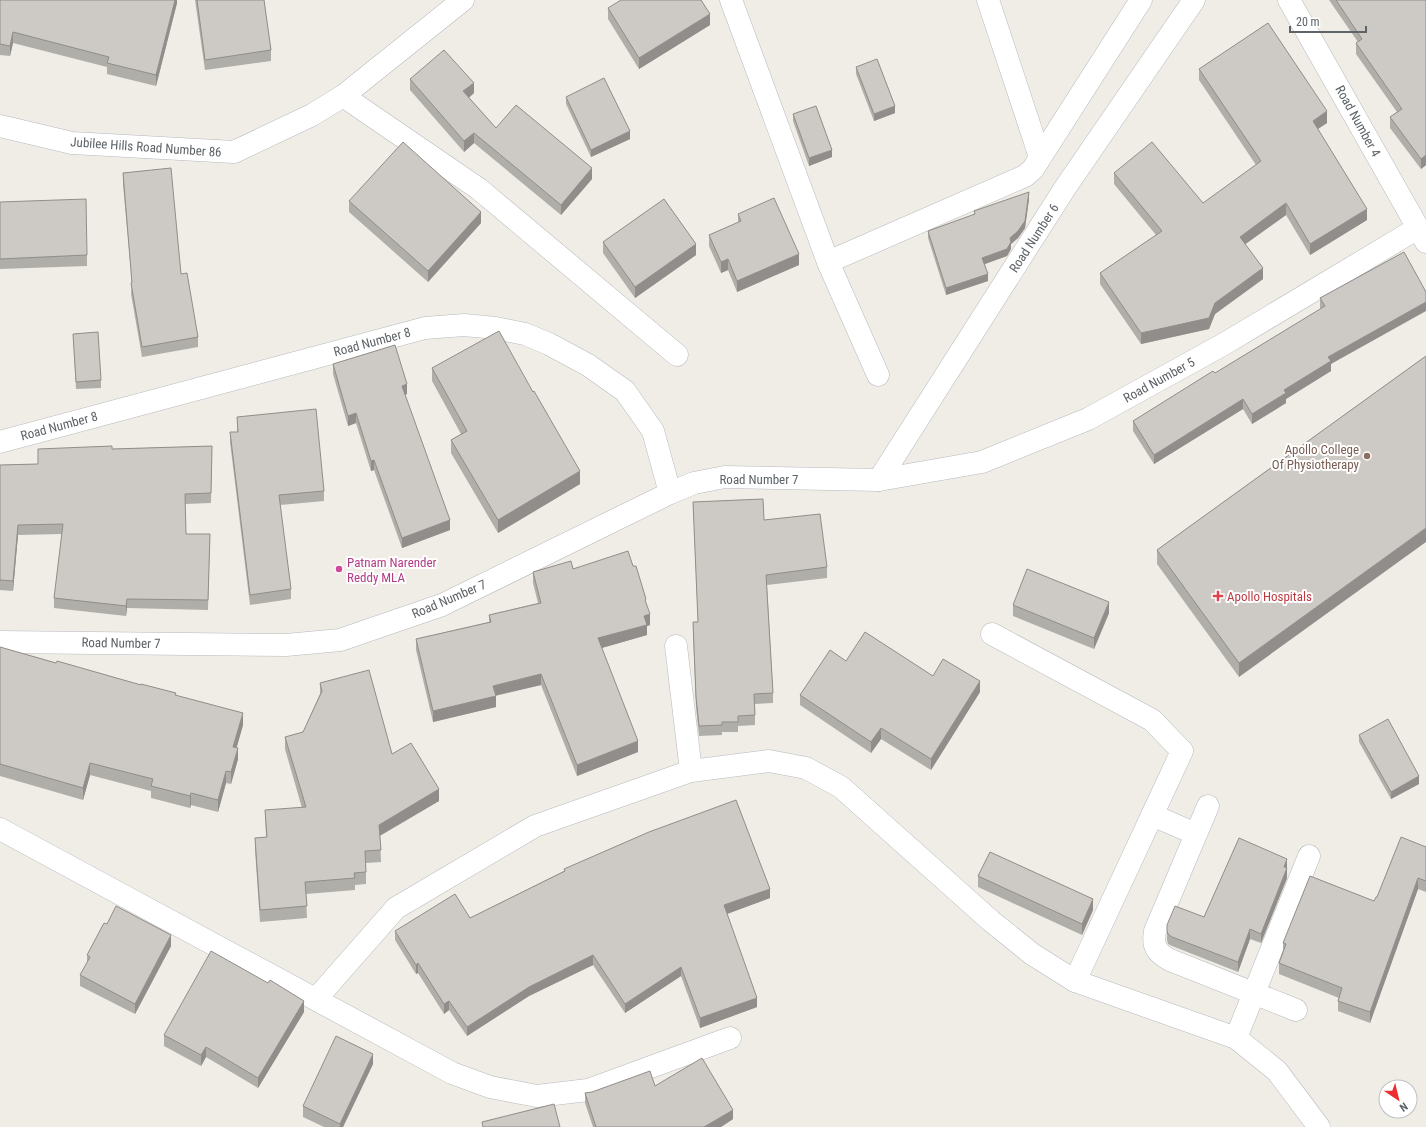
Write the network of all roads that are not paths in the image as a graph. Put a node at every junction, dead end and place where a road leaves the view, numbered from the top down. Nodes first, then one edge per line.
1 (463, 0) edge
2 (731, 0) edge
3 (988, 0) edge
4 (1141, 0) edge
5 (1194, 0) edge
6 (1289, 0) edge
7 (343, 96) junction
8 (0, 126) edge
9 (1038, 161) junction
10 (1422, 235) edge
11 (828, 262) junction
12 (677, 355) dead end
13 (878, 375) dead end
14 (0, 442) edge
15 (879, 480) junction
16 (670, 493) junction
17 (992, 634) dead end
18 (0, 642) edge
19 (676, 646) dead end
20 (691, 771) junction
21 (1208, 806) dead end
22 (1152, 815) junction
23 (0, 829) edge
24 (1196, 834) junction
25 (1310, 856) dead end
26 (1075, 980) junction
27 (1254, 994) junction
28 (316, 999) junction
29 (1296, 1010) dead end
30 (730, 1038) dead end
31 (1236, 1038) junction
32 (1319, 1127) edge

1 - 7 street, Jubilee Hills Road Number 86
2 - 11 street
3 - 9 street
4 - 9 street
5 - 15 street, Road Number 6
6 - 10 street, Road Number 4
7 - 8 street, Jubilee Hills Road Number 86
7 - 12 street
9 - 11 street
10 - 15 street, Road Number 5
11 - 13 street
14 - 16 street, Road Number 8
15 - 16 street, Road Number 7
16 - 18 street, Road Number 7
17 - 22 street
19 - 20 street
20 - 26 street
20 - 28 street
21 - 24 street
22 - 24 street
22 - 26 street
23 - 28 street
24 - 27 street
25 - 27 street
26 - 31 street
27 - 29 street
27 - 31 street
28 - 30 street
31 - 32 street

